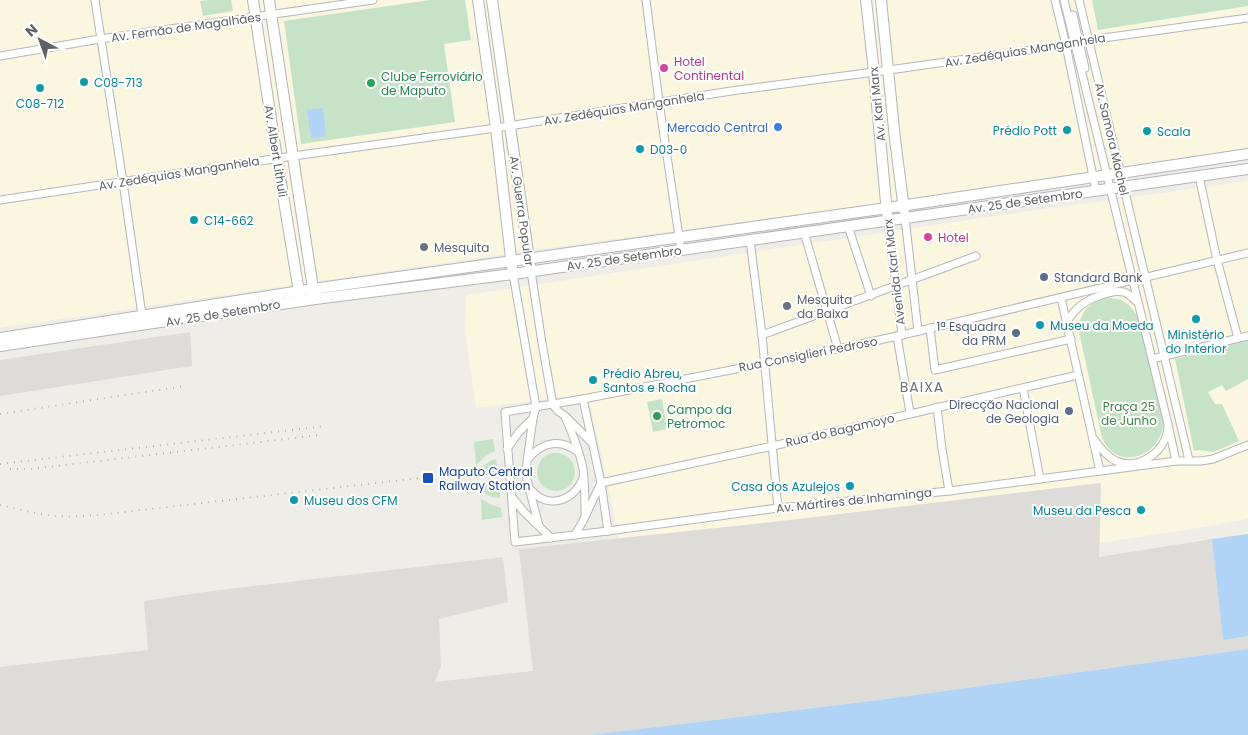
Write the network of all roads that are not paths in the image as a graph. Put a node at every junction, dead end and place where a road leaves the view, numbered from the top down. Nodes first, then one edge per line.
1 (95, 0) edge
2 (253, 0) edge
3 (269, 0) edge
4 (373, 0) edge
5 (478, 0) edge
6 (492, 0) edge
7 (646, 0) edge
8 (866, 0) edge
9 (882, 0) edge
10 (1055, 0) edge
11 (1064, 0) edge
12 (1069, 0) edge
13 (1079, 0) edge
14 (271, 15) junction
15 (256, 17) junction
16 (1248, 18) edge
17 (100, 39) junction
18 (1089, 40) junction
19 (1077, 43) junction
20 (1066, 44) junction
21 (0, 56) edge
22 (889, 70) junction
23 (874, 72) junction
24 (659, 102) junction
25 (510, 126) junction
26 (496, 128) junction
27 (1248, 154) edge
28 (293, 156) junction
29 (277, 159) junction
30 (1248, 169) edge
31 (1113, 174) junction
32 (1198, 176) junction
33 (1093, 177) junction
34 (123, 182) junction
35 (1116, 188) junction
36 (1096, 191) junction
37 (0, 200) edge
38 (904, 205) junction
39 (887, 208) junction
40 (905, 218) junction
41 (888, 221) junction
42 (848, 226) junction
43 (804, 232) junction
44 (679, 238) junction
45 (750, 240) junction
46 (681, 250) junction
47 (1248, 253) edge
48 (976, 256) dead end
49 (528, 259) junction
50 (1218, 260) junction
51 (512, 261) junction
52 (530, 272) junction
53 (513, 274) junction
54 (1145, 278) junction
55 (913, 280) junction
56 (1133, 280) junction
57 (896, 286) junction
58 (314, 294) junction
59 (300, 296) junction
60 (870, 296) junction
61 (1061, 298) junction
62 (1138, 304) junction
63 (827, 312) junction
64 (142, 315) junction
65 (1066, 323) junction
66 (930, 328) junction
67 (918, 331) junction
68 (762, 335) junction
69 (900, 336) junction
70 (1248, 336) edge
71 (0, 338) edge
72 (1071, 338) junction
73 (1238, 338) junction
74 (0, 346) edge
75 (838, 349) junction
76 (1164, 356) junction
77 (1152, 359) junction
78 (764, 363) junction
79 (1078, 375) junction
80 (1023, 388) junction
81 (583, 399) junction
82 (553, 405) junction
83 (536, 407) junction
84 (937, 407) junction
85 (910, 413) junction
86 (565, 416) junction
87 (533, 418) junction
88 (1167, 420) junction
89 (1092, 437) junction
90 (592, 443) junction
91 (1248, 445) edge
92 (772, 446) junction
93 (507, 449) junction
94 (578, 452) junction
95 (527, 460) junction
96 (1189, 460) junction
97 (1176, 461) junction
98 (1100, 471) junction
99 (584, 477) junction
100 (1040, 479) junction
101 (601, 483) junction
102 (529, 487) junction
103 (949, 491) junction
104 (510, 495) junction
105 (778, 508) junction
106 (585, 516) junction
107 (539, 526) junction
108 (608, 531) junction
109 (575, 535) junction
110 (551, 538) junction

1 - 17 street
2 - 15 main road, Av. Albert Lithuli
3 - 14 main road, Av. Albert Lithuli
4 - 14 street, Av. Fernão de Magalhães
5 - 26 main road, Av. Guerra Popular
6 - 25 main road, Av. Guerra Popular
7 - 24 street
8 - 23 main road, Av. Karl Marx
9 - 22 main road, Av. Karl Marx
10 - 20 street, Av. Samora Machel
11 - 19 street
12 - 19 street
13 - 18 street, Av. Samora Machel
14 - 15 street, Av. Fernão de Magalhães
14 - 28 main road, Av. Albert Lithuli
15 - 17 street, Av. Fernão de Magalhães
15 - 29 main road, Av. Albert Lithuli
16 - 18 street, Av. Zedéquias Manganhela
17 - 21 street, Av. Fernão de Magalhães
17 - 34 street
18 - 19 street, Av. Zedéquias Manganhela
18 - 31 street, Av. Samora Machel
19 - 20 street, Av. Zedéquias Manganhela
19 - 31 street
20 - 22 street, Av. Zedéquias Manganhela
20 - 33 street, Av. Samora Machel
22 - 23 street, Av. Zedéquias Manganhela
22 - 38 main road, Av. Karl Marx
23 - 24 street, Av. Zedéquias Manganhela
23 - 39 main road, Av. Karl Marx
24 - 25 street, Av. Zedéquias Manganhela
24 - 44 street
25 - 26 street, Av. Zedéquias Manganhela
25 - 49 main road, Av. Guerra Popular
26 - 28 street, Av. Zedéquias Manganhela
26 - 51 main road, Av. Guerra Popular
27 - 31 main road, Av. 25 de Setembro
28 - 29 street, Av. Zedéquias Manganhela
28 - 58 main road, Av. Albert Lithuli
29 - 34 street, Av. Zedéquias Manganhela
29 - 59 main road, Av. Albert Lithuli
30 - 32 main road, Av. 25 de Setembro
31 - 33 main road, Av. 25 de Setembro
31 - 35 street
31 - 35 street, Av. Samora Machel
32 - 35 main road, Av. 25 de Setembro
32 - 50 street
33 - 36 street, Av. Samora Machel
33 - 38 main road, Av. 25 de Setembro
34 - 37 street, Av. Zedéquias Manganhela
34 - 64 street
35 - 36 main road, Av. 25 de Setembro
35 - 54 street, Av. Samora Machel
35 - 56 street, Av. Samora Machel
36 - 40 main road, Av. 25 de Setembro
38 - 39 main road, Av. 25 de Setembro
38 - 40 main road, Avenida Karl Marx
39 - 41 main road, Avenida Karl Marx
39 - 44 main road, Av. 25 de Setembro
40 - 41 main road, Av. 25 de Setembro
40 - 55 street, Avenida Karl Marx
41 - 42 main road, Av. 25 de Setembro
41 - 57 street, Avenida Karl Marx
42 - 43 main road, Av. 25 de Setembro
42 - 60 street
43 - 45 main road, Av. 25 de Setembro
43 - 63 street
44 - 46 street
44 - 49 main road, Av. 25 de Setembro
45 - 46 main road, Av. 25 de Setembro
45 - 68 street
46 - 52 main road, Av. 25 de Setembro
47 - 50 street
48 - 55 street
49 - 51 main road, Av. 25 de Setembro
49 - 52 main road, Av. Guerra Popular
50 - 54 street
50 - 73 street
51 - 53 main road, Av. Guerra Popular
51 - 58 main road, Av. 25 de Setembro
52 - 53 main road, Av. 25 de Setembro
52 - 82 street, Av. Guerra Popular
53 - 58 main road, Av. 25 de Setembro
53 - 83 street, Av. Guerra Popular
54 - 56 street
54 - 76 street, Av. Samora Machel
55 - 57 street
55 - 67 street, Avenida Karl Marx
56 - 61 street
56 - 62 street
57 - 60 street
57 - 69 street, Avenida Karl Marx
58 - 59 main road, Av. 25 de Setembro
59 - 64 main road, Av. 25 de Setembro
59 - 74 main road, Av. 25 de Setembro
60 - 63 street
61 - 65 street
61 - 66 street, Rua Consiglieri Pedroso
62 - 65 street
62 - 77 street
63 - 68 street
63 - 75 street
64 - 71 main road, Av. 25 de Setembro
65 - 72 street
66 - 67 street, Rua Consiglieri Pedroso
66 - 72 street
67 - 69 street, Rua Consiglieri Pedroso
68 - 78 street
69 - 75 street, Rua Consiglieri Pedroso
69 - 85 street, Avenida Karl Marx
70 - 73 street
72 - 79 street
73 - 76 street
75 - 78 street, Rua Consiglieri Pedroso
76 - 77 street
76 - 96 street, Av. Samora Machel
77 - 88 street
78 - 81 street, Rua Consiglieri Pedroso
78 - 92 street
79 - 80 street, Rua do Bagamoyo
79 - 89 street
80 - 84 street, Rua do Bagamoyo
80 - 100 street
81 - 82 street, Rua Consiglieri Pedroso
81 - 90 street
82 - 83 street, Rua Consiglieri Pedroso
82 - 86 street
83 - 87 street, Av. Guerra Popular
83 - 93 street, Rua Consiglieri Pedroso
84 - 85 street, Rua do Bagamoyo
84 - 103 street
85 - 92 street, Rua do Bagamoyo
86 - 90 street
86 - 94 street
87 - 93 street, Av. Guerra Popular
87 - 95 street, Av. Guerra Popular
88 - 89 street
88 - 97 street
89 - 98 street
90 - 101 street
91 - 96 street
92 - 101 street, Rua do Bagamoyo
92 - 105 street
93 - 104 street
94 - 95 street
94 - 99 street
95 - 102 street, Av. Guerra Popular
96 - 97 street
97 - 98 street
98 - 100 street, Av. Mártires de Inhaminga
99 - 102 street
99 - 106 street
100 - 103 street, Av. Mártires de Inhaminga
101 - 106 street
101 - 108 street
102 - 107 street, Av. Guerra Popular
103 - 105 street, Av. Mártires de Inhaminga
104 - 107 street
104 - 110 street, Av. Mártires de Inhaminga
105 - 108 street, Av. Mártires de Inhaminga
106 - 109 street
107 - 110 street
108 - 109 street, Av. Mártires de Inhaminga
109 - 110 street, Av. Mártires de Inhaminga

